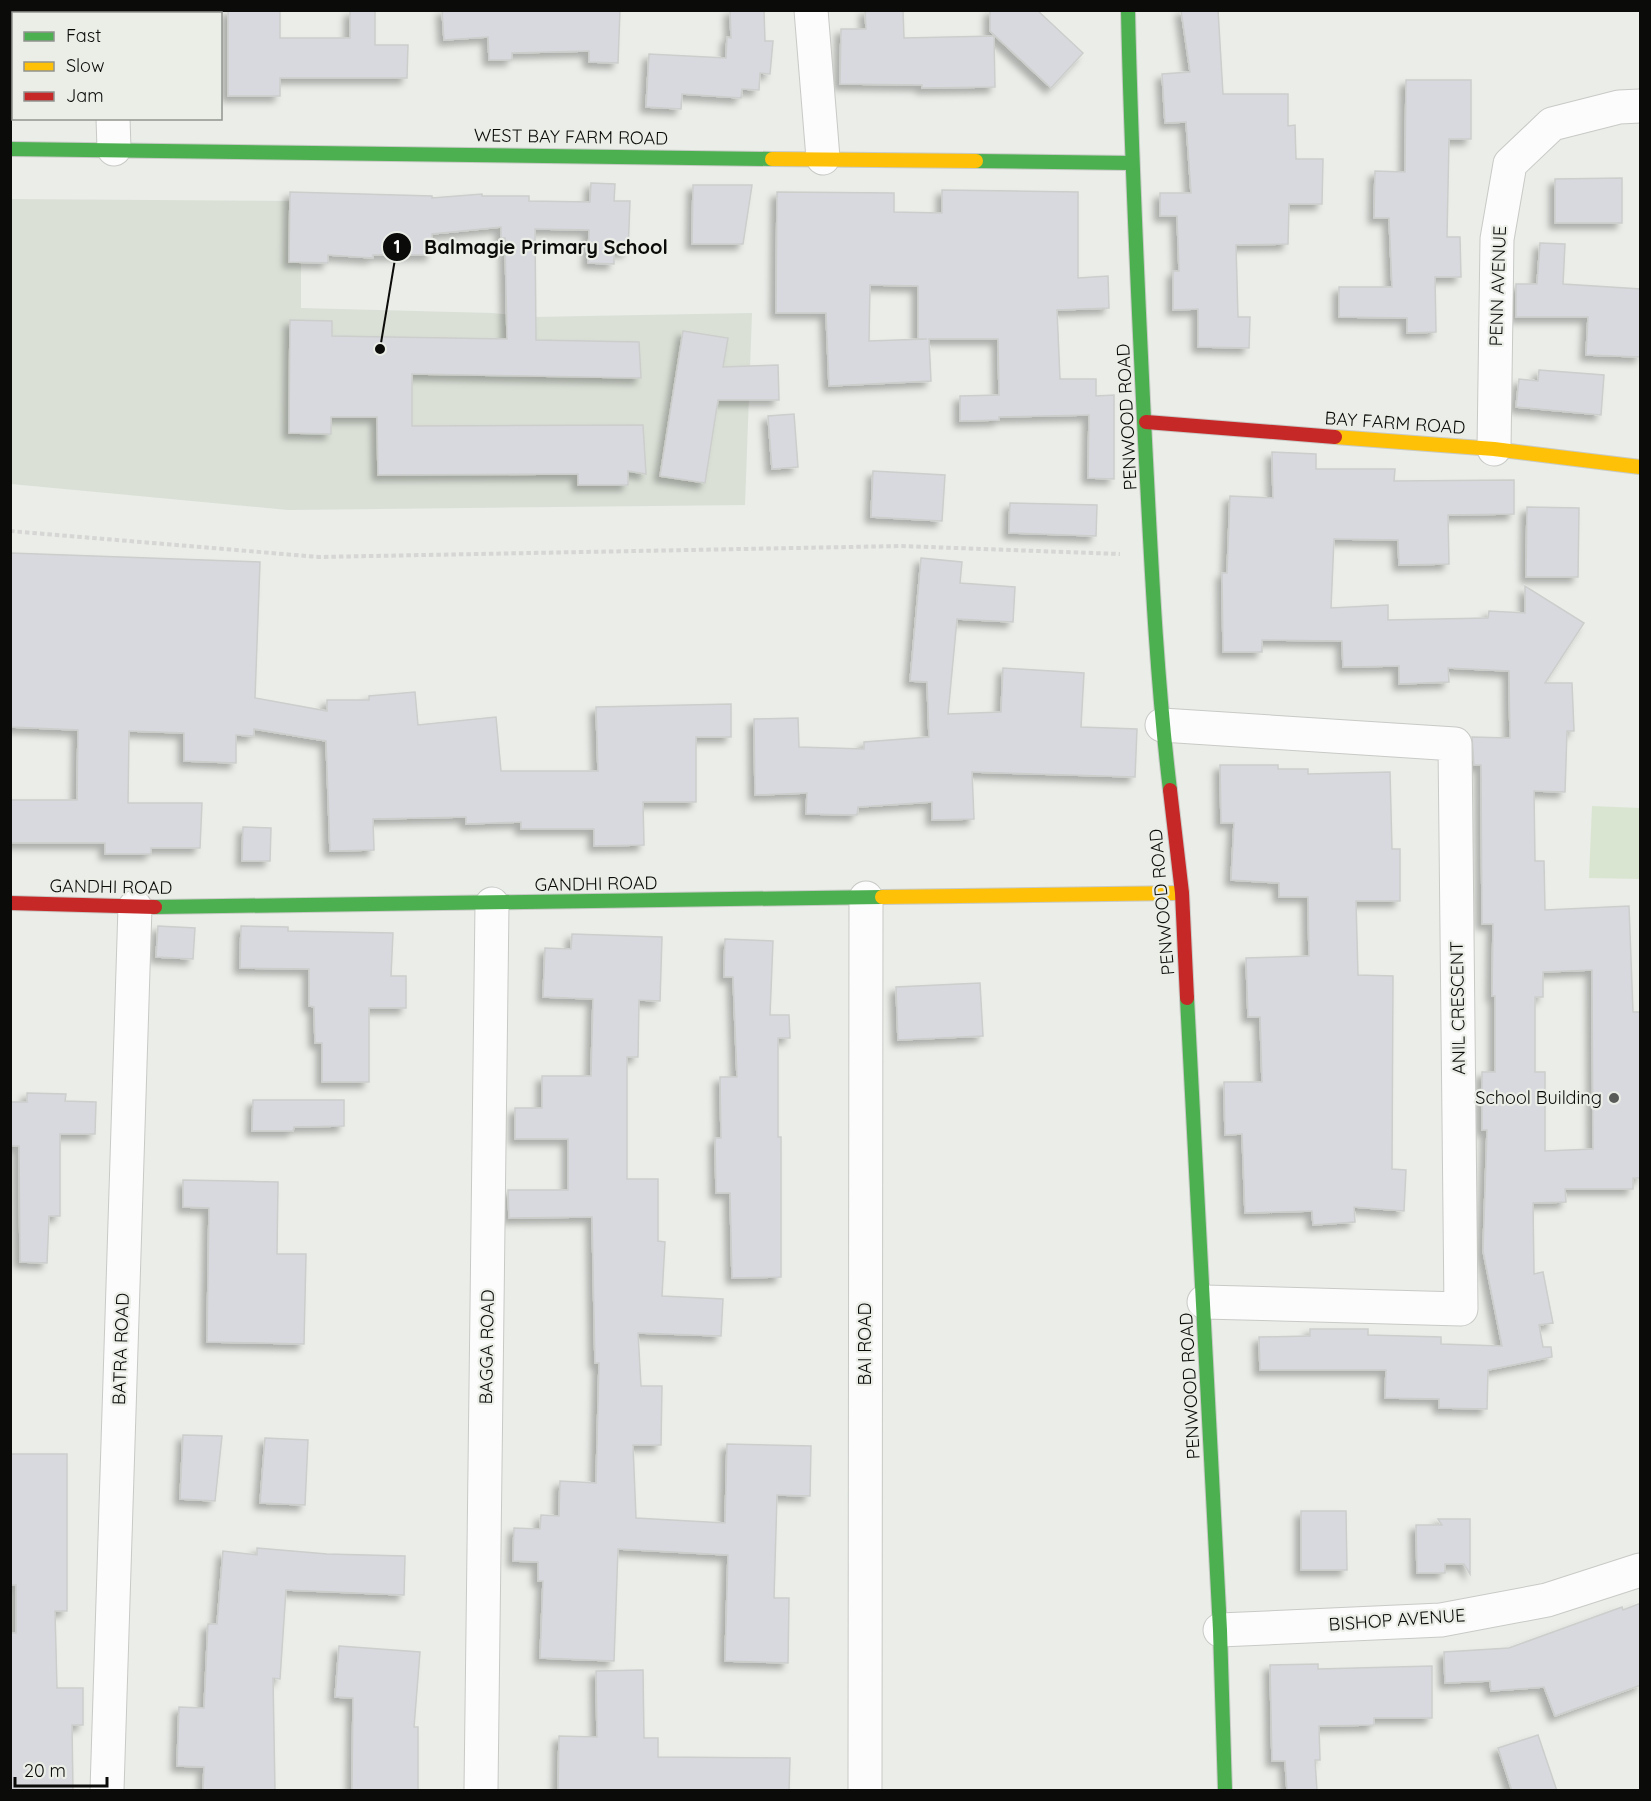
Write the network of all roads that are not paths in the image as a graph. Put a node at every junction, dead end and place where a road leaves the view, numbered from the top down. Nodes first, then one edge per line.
1 (811, 10) edge
2 (1128, 10) edge
3 (1641, 106) edge
4 (114, 134) edge
5 (10, 149) edge
6 (823, 158) junction
7 (1131, 163) junction
8 (1146, 422) junction
9 (1494, 449) junction
10 (1641, 467) edge
11 (1162, 726) junction
12 (1182, 893) junction
13 (866, 898) junction
14 (10, 903) edge
15 (492, 904) junction
16 (135, 907) junction
17 (1204, 1302) junction
18 (1641, 1570) edge
19 (1220, 1630) junction
20 (107, 1791) edge
21 (481, 1791) edge
22 (865, 1791) edge
23 (1225, 1791) edge

1 - 6 street
2 - 7 street, PENWOOD ROAD
3 - 9 street, PENN AVENUE
4 - 5 street, WEST BAY FARM ROAD
4 - 6 street, WEST BAY FARM ROAD
6 - 7 street, WEST BAY FARM ROAD
7 - 8 street, PENWOOD ROAD
8 - 9 street, BAY FARM ROAD
8 - 11 street, PENWOOD ROAD
9 - 10 street, BAY FARM ROAD
11 - 12 street, PENWOOD ROAD
11 - 17 street, ANIL CRESCENT
12 - 13 street, GANDHI ROAD
12 - 17 street, PENWOOD ROAD
13 - 15 street, GANDHI ROAD
13 - 22 street, BAI ROAD
14 - 16 street, GANDHI ROAD
15 - 16 street, GANDHI ROAD
15 - 21 street, BAGGA ROAD
16 - 20 street, BATRA ROAD
17 - 19 street, PENWOOD ROAD
18 - 19 street, BISHOP AVENUE
19 - 23 street, PENWOOD ROAD

